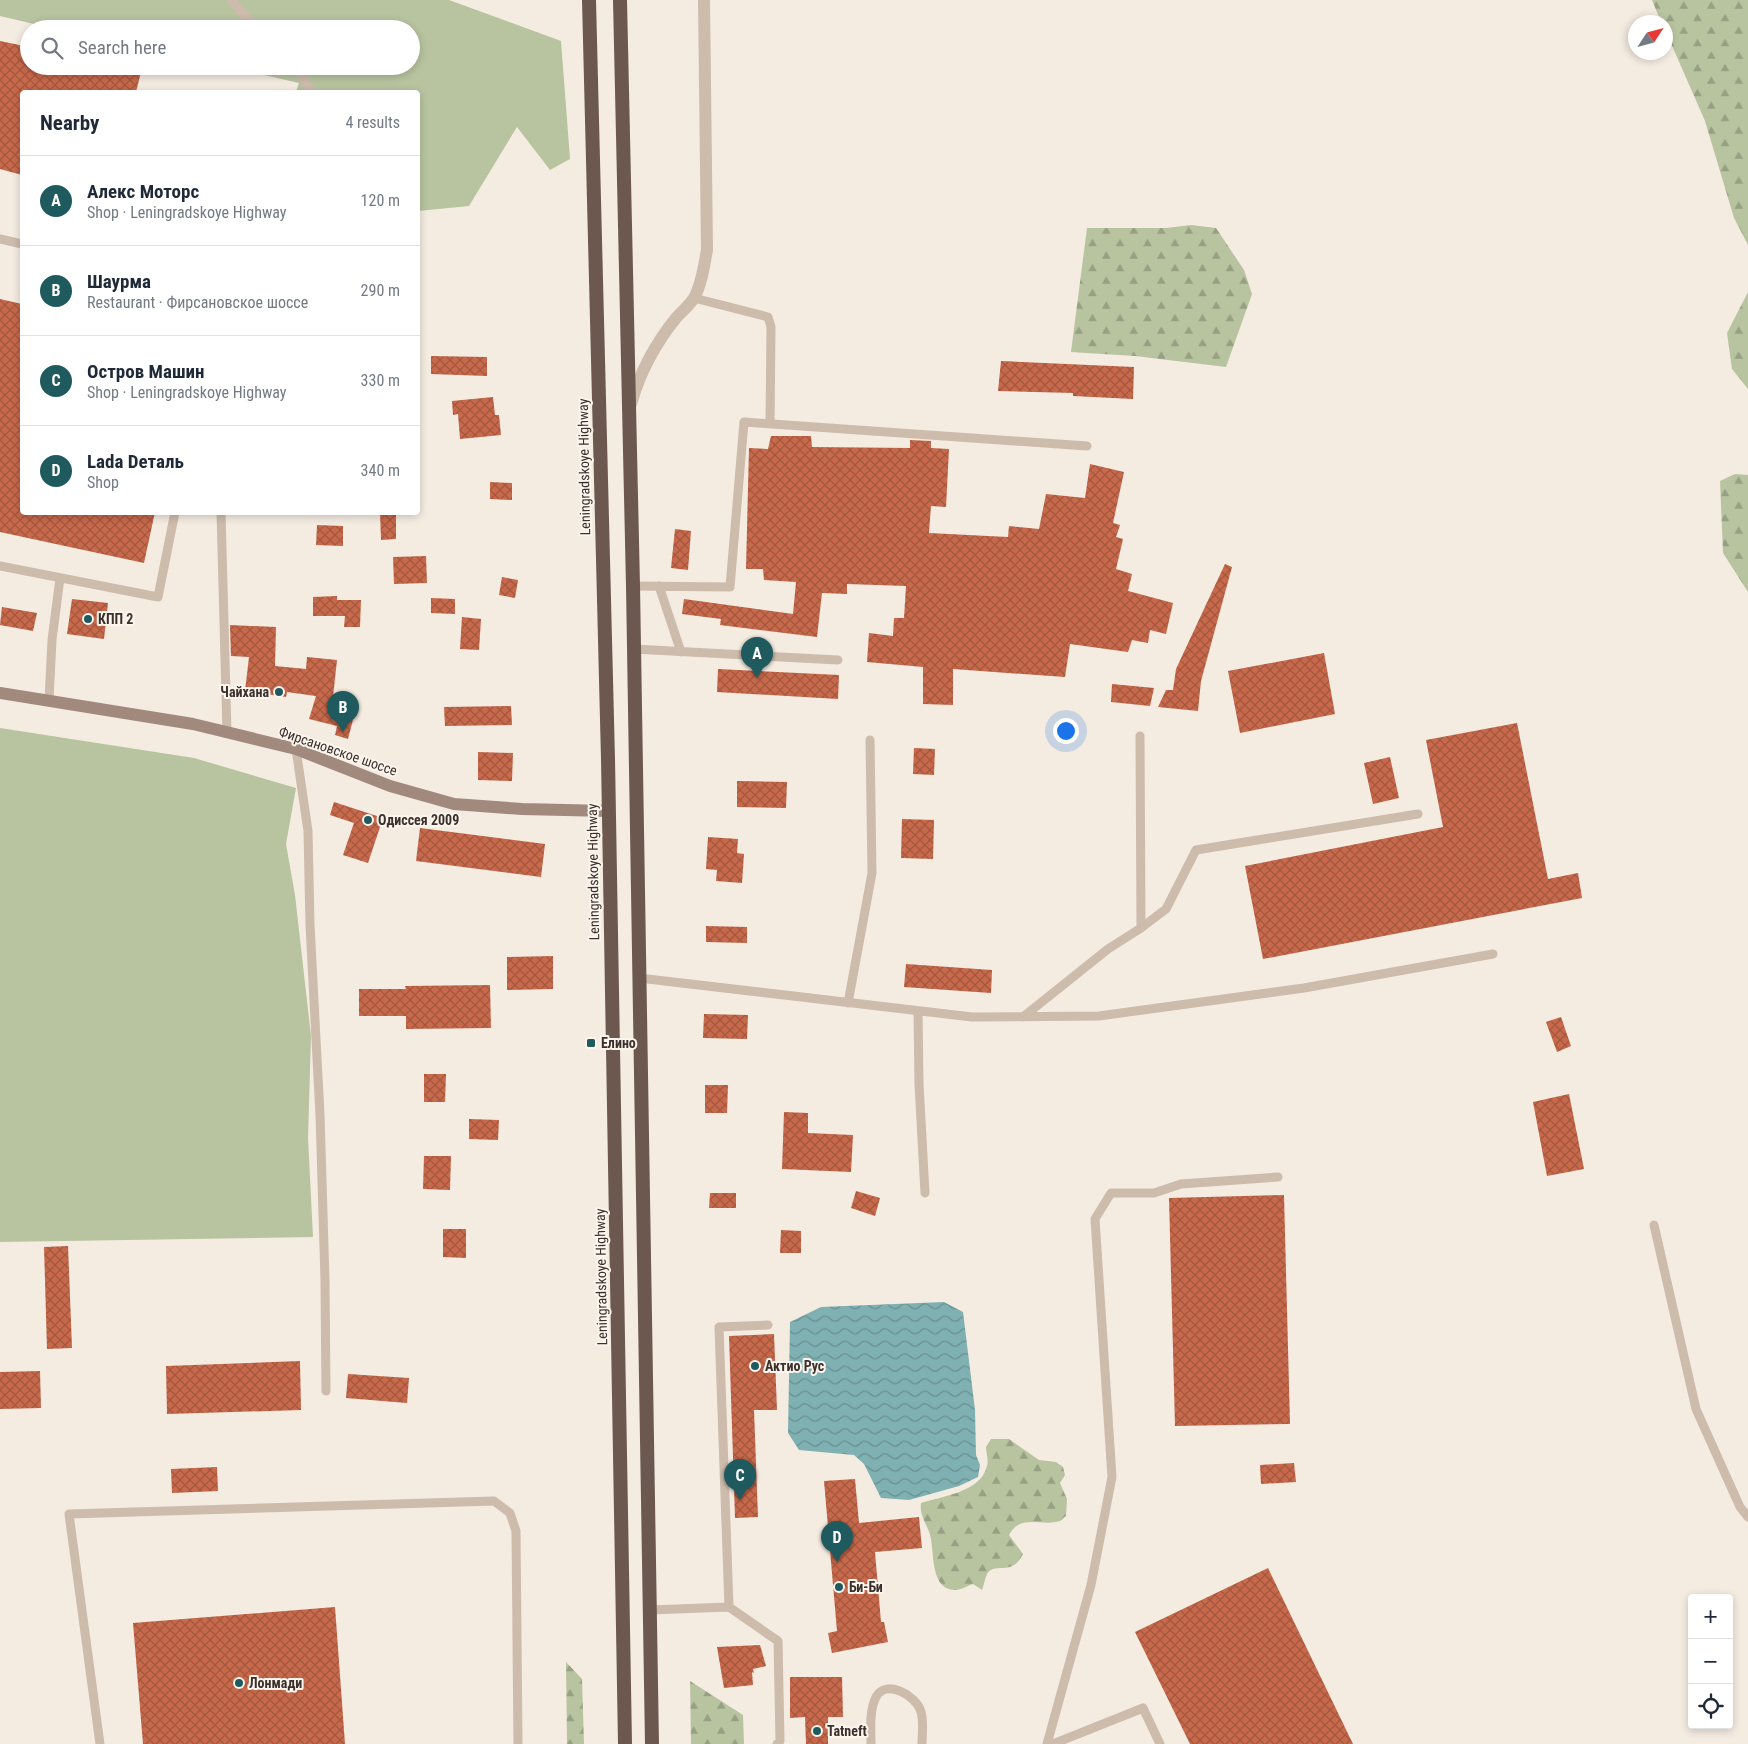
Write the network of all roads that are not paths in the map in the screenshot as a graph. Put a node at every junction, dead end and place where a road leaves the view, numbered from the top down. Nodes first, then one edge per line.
1 (231, 0) edge
2 (589, 0) edge
3 (620, 0) edge
4 (704, 0) edge
5 (249, 20) edge
6 (301, 75) edge
7 (310, 90) edge
8 (0, 239) edge
9 (20, 244) edge
10 (694, 298) junction
11 (629, 411) junction
12 (770, 424) junction
13 (1087, 446) dead end
14 (174, 515) edge
15 (220, 515) edge
16 (0, 566) edge
17 (60, 578) junction
18 (633, 586) junction
19 (659, 586) junction
20 (634, 649) junction
21 (681, 652) junction
22 (838, 660) dead end
23 (0, 692) edge
24 (49, 700) junction
25 (227, 733) junction
26 (1140, 736) dead end
27 (870, 740) dead end
28 (296, 749) junction
29 (608, 811) junction
30 (1418, 814) dead end
31 (1141, 928) junction
32 (1493, 954) dead end
33 (639, 978) junction
34 (848, 1003) junction
35 (918, 1011) junction
36 (1023, 1017) junction
37 (1278, 1177) dead end
38 (925, 1193) dead end
39 (1654, 1226) dead end
40 (768, 1326) dead end
41 (326, 1391) dead end
42 (1748, 1517) edge
43 (729, 1607) junction
44 (650, 1610) junction
45 (100, 1744) edge
46 (518, 1744) edge
47 (625, 1744) edge
48 (652, 1744) edge
49 (777, 1744) edge
50 (871, 1744) edge
51 (922, 1744) edge
52 (1047, 1744) edge
53 (1053, 1744) edge
54 (1160, 1744) edge

1 - 5 lane
2 - 29 highway, Leningradskoye Highway
3 - 11 highway
4 - 10 street
6 - 7 lane
8 - 9 lane
10 - 11 street
10 - 12 lane
11 - 18 highway
12 - 13 lane
12 - 19 lane
14 - 17 lane
15 - 25 lane
16 - 17 lane
17 - 24 lane
18 - 19 lane
18 - 20 highway
19 - 21 lane
20 - 21 lane
20 - 33 highway
21 - 22 lane
23 - 24 main road, Фирсановское шоссе
24 - 25 main road, Фирсановское шоссе
25 - 28 main road, Фирсановское шоссе
26 - 31 lane
27 - 34 lane
28 - 29 main road, Фирсановское шоссе
28 - 41 lane
29 - 47 highway, Leningradskoye Highway
30 - 31 lane
31 - 36 lane
32 - 36 lane
33 - 34 lane
33 - 44 highway
34 - 35 lane
35 - 36 lane
35 - 38 lane
37 - 52 lane
39 - 42 lane
40 - 43 lane
43 - 44 lane
43 - 49 lane
44 - 48 highway
45 - 46 lane
50 - 51 lane
53 - 54 lane

